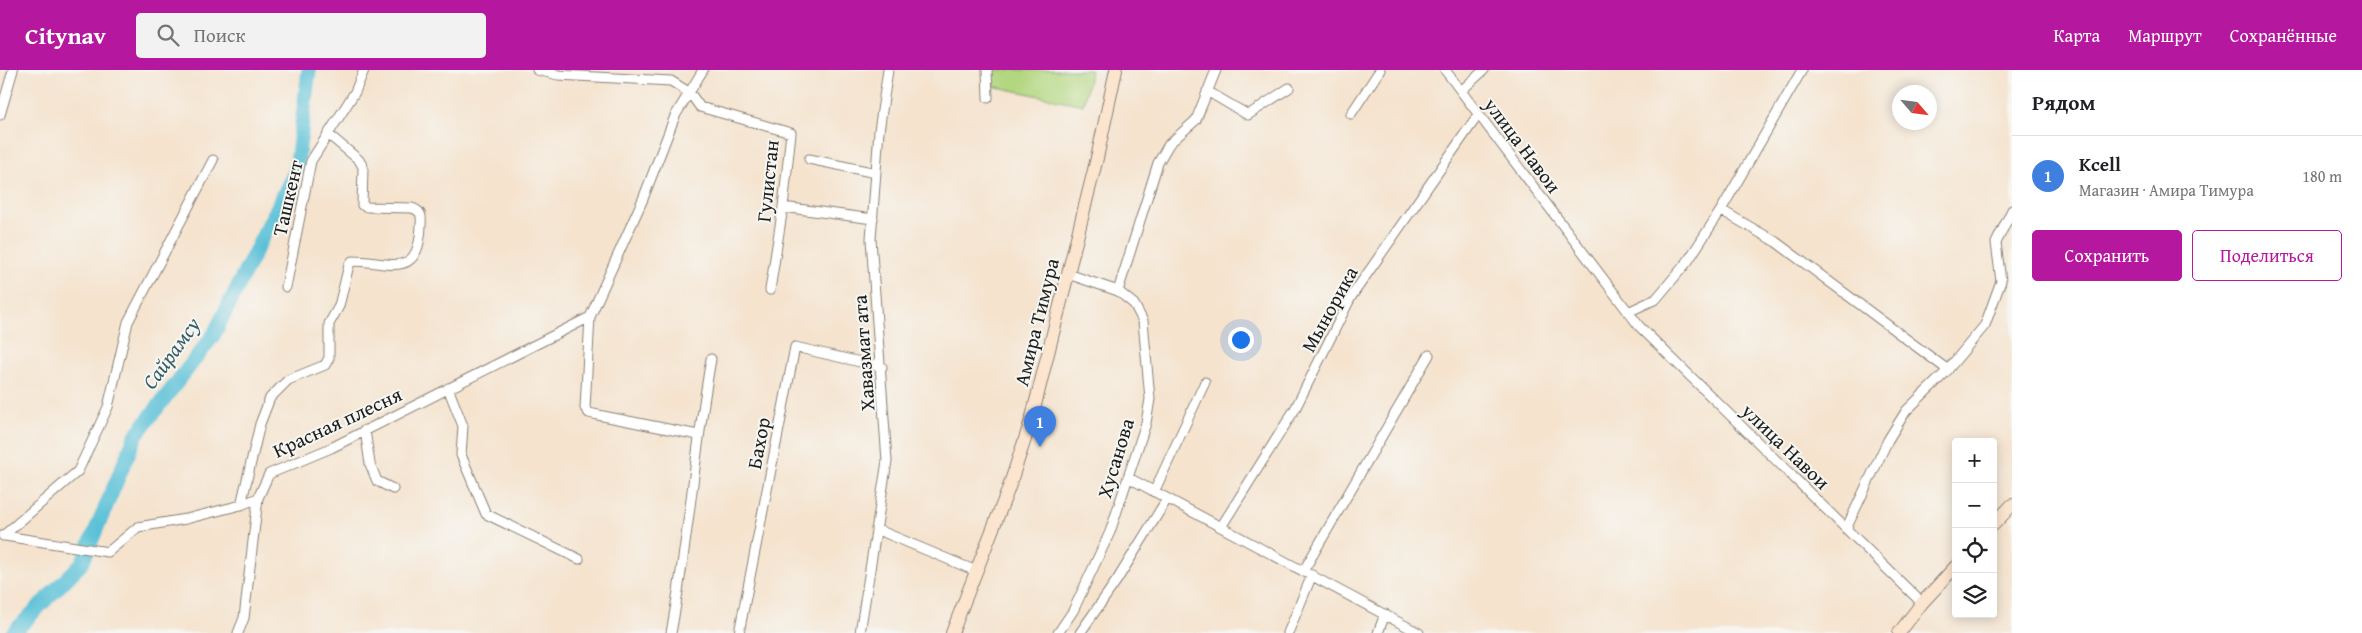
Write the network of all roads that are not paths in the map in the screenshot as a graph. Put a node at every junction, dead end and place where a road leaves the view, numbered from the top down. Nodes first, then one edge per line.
1 (13, 70) edge
2 (364, 70) edge
3 (537, 70) edge
4 (703, 70) edge
5 (888, 70) edge
6 (987, 70) edge
7 (1116, 70) edge
8 (1216, 70) edge
9 (1380, 70) edge
10 (1445, 70) edge
11 (1484, 70) edge
12 (1802, 70) edge
13 (558, 73) edge
14 (1289, 88) dead end
15 (1207, 91) junction
16 (1461, 91) junction
17 (690, 93) junction
18 (988, 98) dead end
19 (1351, 114) dead end
20 (1478, 115) junction
21 (0, 116) edge
22 (328, 134) junction
23 (809, 159) dead end
24 (213, 160) dead end
25 (876, 173) junction
26 (783, 207) junction
27 (1721, 210) junction
28 (2012, 210) edge
29 (873, 219) junction
30 (1068, 274) junction
31 (286, 287) dead end
32 (770, 290) dead end
33 (1118, 291) junction
34 (1628, 312) junction
35 (590, 317) junction
36 (1429, 355) dead end
37 (711, 359) dead end
38 (882, 367) junction
39 (1948, 370) junction
40 (1205, 382) dead end
41 (448, 388) junction
42 (365, 430) junction
43 (698, 435) junction
44 (1129, 478) junction
45 (393, 489) dead end
46 (1154, 492) junction
47 (258, 498) junction
48 (1167, 498) junction
49 (241, 504) junction
50 (2012, 505) edge
51 (1997, 521) edge
52 (1221, 527) junction
53 (876, 529) junction
54 (1846, 529) junction
55 (3, 536) edge
56 (579, 559) dead end
57 (1952, 570) edge
58 (976, 571) junction
59 (1308, 573) junction
60 (1922, 603) junction
61 (1385, 614) junction
62 (238, 633) edge
63 (671, 633) edge
64 (739, 633) edge
65 (860, 633) edge
66 (952, 633) edge
67 (1058, 633) edge
68 (1080, 633) edge
69 (1288, 633) edge
70 (1378, 633) edge
71 (1419, 633) edge
72 (1899, 633) edge

1 - 21 street
2 - 22 street, Ташкент
3 - 13 street, Гулистан
4 - 17 street
5 - 25 street, Хавазмат ата
6 - 18 street
7 - 30 street, Амира Тимура
8 - 15 street
9 - 19 street
10 - 16 street, улица Навои
11 - 16 street
12 - 27 street
13 - 17 street, Гулистан
14 - 15 street
15 - 33 street
16 - 20 street, улица Навои
17 - 26 street, Гулистан
17 - 35 street
20 - 34 street, улица Навои
20 - 52 street, Мынорика
22 - 31 street, Ташкент
22 - 49 street
23 - 25 street
24 - 55 street
25 - 29 street, Хавазмат ата
26 - 29 street
26 - 32 street, Гулистан
27 - 34 street
27 - 39 street
28 - 39 street
29 - 38 street, Хавазмат ата
30 - 33 street, Хусанова
30 - 58 street, Амира Тимура
33 - 44 street, Хусанова
34 - 54 street, улица Навои
35 - 41 street, Красная плесня
35 - 43 street
36 - 59 street
37 - 43 street
38 - 53 street, Хавазмат ата
38 - 64 street, Бахор
39 - 54 street
40 - 46 street
41 - 42 street, Красная плесня
41 - 56 street
42 - 45 street
42 - 47 street, Красная плесня
43 - 63 street
44 - 46 street
44 - 67 street, Хусанова
46 - 48 street
47 - 49 street
47 - 62 street, Красная плесня
48 - 52 street
48 - 68 street
49 - 55 street
50 - 51 street
52 - 59 street
53 - 58 street
53 - 65 street, Хавазмат ата
54 - 60 street, улица Навои
57 - 60 street
58 - 66 street, Амира Тимура
59 - 61 street
59 - 69 street
60 - 72 street
61 - 70 street
61 - 71 street

